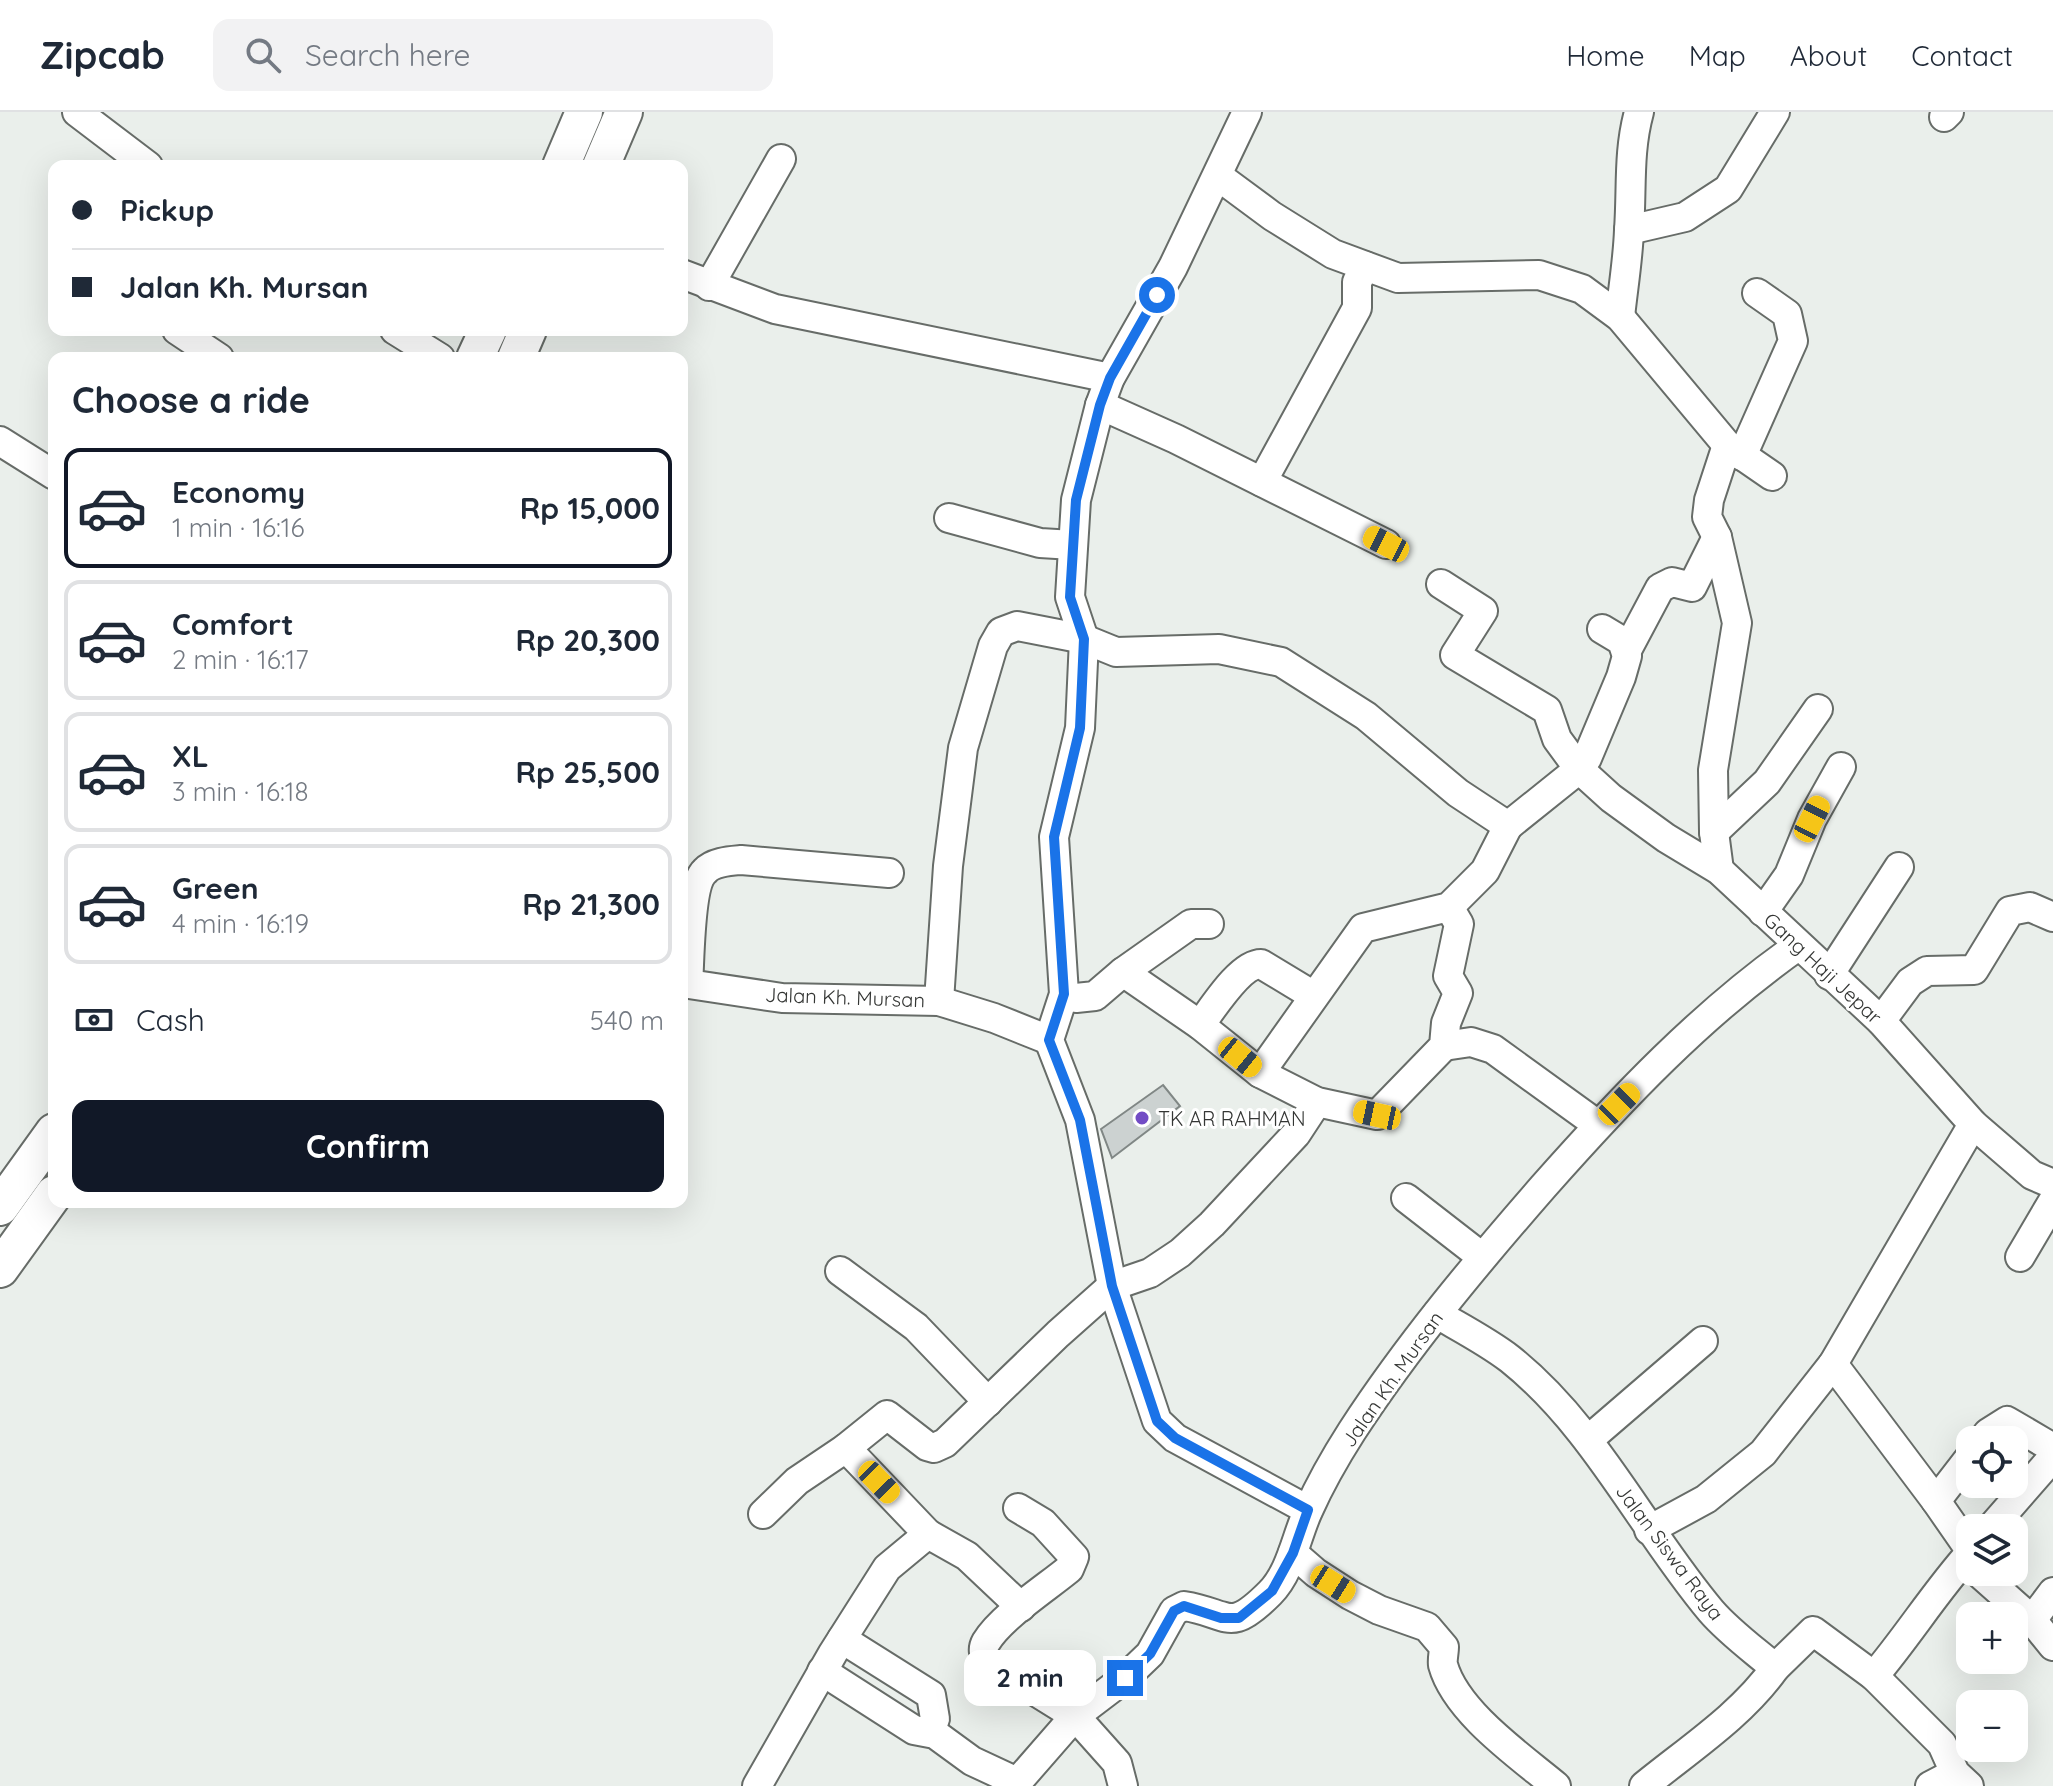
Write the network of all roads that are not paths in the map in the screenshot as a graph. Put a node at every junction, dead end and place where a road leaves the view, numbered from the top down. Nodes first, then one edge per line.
1 (77, 112) edge
2 (584, 112) edge
3 (624, 112) edge
4 (1247, 112) edge
5 (1639, 112) edge
6 (1775, 112) edge
7 (781, 159) dead end
8 (140, 160) edge
9 (564, 160) edge
10 (604, 160) edge
11 (1218, 176) junction
12 (1629, 230) junction
13 (1365, 266) junction
14 (688, 277) edge
15 (709, 286) junction
16 (1757, 293) dead end
17 (1620, 317) junction
18 (186, 336) edge
19 (405, 336) edge
20 (210, 352) edge
21 (430, 352) edge
22 (1105, 392) junction
23 (0, 441) edge
24 (1735, 450) junction
25 (48, 471) edge
26 (1772, 476) dead end
27 (1262, 482) junction
28 (949, 518) dead end
29 (1717, 537) junction
30 (1386, 544) dead end
31 (1073, 545) junction
32 (1441, 584) dead end
33 (1602, 629) dead end
34 (1084, 639) junction
35 (1626, 652) junction
36 (1818, 709) dead end
37 (1841, 767) dead end
38 (1579, 769) junction
39 (1508, 826) junction
40 (1714, 832) junction
41 (1899, 867) dead end
42 (1719, 870) junction
43 (889, 873) dead end
44 (1449, 907) junction
45 (1763, 912) junction
46 (2053, 917) edge
47 (1209, 924) dead end
48 (1798, 946) junction
49 (688, 953) edge
50 (1123, 972) junction
51 (1829, 975) junction
52 (688, 984) edge
53 (1064, 994) junction
54 (1314, 996) junction
55 (939, 1001) junction
56 (1881, 1021) junction
57 (1200, 1025) junction
58 (1049, 1040) junction
59 (1444, 1046) junction
60 (1260, 1073) junction
61 (1317, 1102) junction
62 (1973, 1124) junction
63 (1598, 1125) junction
64 (48, 1140) edge
65 (2053, 1184) edge
66 (1406, 1198) dead end
67 (2053, 1201) edge
68 (48, 1202) edge
69 (0, 1207) edge
70 (1482, 1257) junction
71 (2020, 1257) dead end
72 (0, 1269) edge
73 (840, 1271) dead end
74 (1112, 1286) junction
75 (1437, 1314) junction
76 (1703, 1341) dead end
77 (1833, 1364) junction
78 (988, 1402) junction
79 (1999, 1426) edge
80 (2017, 1426) edge
81 (2028, 1432) edge
82 (1588, 1440) junction
83 (2051, 1444) edge
84 (846, 1448) junction
85 (1956, 1475) edge
86 (1936, 1501) junction
87 (1018, 1508) dead end
88 (1308, 1510) junction
89 (763, 1514) dead end
90 (2001, 1514) edge
91 (1649, 1530) junction
92 (928, 1534) junction
93 (1956, 1536) edge
94 (1293, 1553) junction
95 (1956, 1577) edge
96 (1997, 1586) edge
97 (2053, 1592) edge
98 (1021, 1607) junction
99 (2032, 1620) junction
100 (842, 1639) junction
101 (2053, 1646) edge
102 (1775, 1668) junction
103 (822, 1671) junction
104 (1874, 1676) junction
105 (1075, 1716) junction
106 (929, 1732) junction
107 (1962, 1779) edge
108 (763, 1784) edge
109 (1015, 1784) edge
110 (1123, 1786) edge
111 (1556, 1786) edge
112 (1644, 1786) edge
113 (1930, 1786) edge

1 - 8 street
2 - 9 main road
3 - 10 main road
4 - 11 street
5 - 12 street
6 - 12 street
7 - 15 street
11 - 13 street
11 - 22 street
12 - 17 street
13 - 17 street
13 - 27 street
14 - 15 street
15 - 22 street
16 - 24 street
17 - 24 street
18 - 20 street
19 - 21 street
22 - 27 street
22 - 31 street
23 - 25 street
24 - 26 street
24 - 29 street
27 - 30 street
28 - 31 street
29 - 35 street
29 - 40 street
31 - 34 street
32 - 38 street, Gang Haji Jepar
33 - 35 street
34 - 39 street
34 - 53 street
34 - 55 street
35 - 38 street
36 - 40 street
37 - 45 street
38 - 39 street
38 - 42 street, Gang Haji Jepar
39 - 44 street
40 - 42 street
41 - 51 street
42 - 45 street, Gang Haji Jepar
43 - 49 street
44 - 54 street
44 - 59 street
45 - 48 street, Gang Haji Jepar
46 - 56 street
47 - 50 street
48 - 51 street, Gang Haji Jepar
48 - 63 street, Jalan Kh. Mursan
50 - 53 street
50 - 57 street
51 - 56 street, Gang Haji Jepar
52 - 55 street, Jalan Kh. Mursan
53 - 58 street
54 - 57 street
54 - 60 street
55 - 58 street, Jalan Kh. Mursan
56 - 62 street, Gang Haji Jepar
57 - 60 street
58 - 74 street
59 - 61 street
59 - 63 street
60 - 61 street
61 - 74 street
62 - 65 street, Gang Haji Jepar
62 - 77 street
63 - 70 street, Jalan Kh. Mursan
64 - 69 main road
66 - 70 street
67 - 71 street
68 - 72 main road
70 - 75 street, Jalan Kh. Mursan
73 - 78 street
74 - 78 street
74 - 88 street
75 - 82 street, Jalan Siswa Raya
75 - 88 street, Jalan Kh. Mursan
76 - 82 street
77 - 86 street
77 - 91 street
78 - 84 street
79 - 80 street
81 - 83 street
82 - 91 street, Jalan Siswa Raya
83 - 90 street
84 - 89 street
84 - 92 street
85 - 86 street
86 - 93 street
87 - 98 street
88 - 94 street, Jalan Kh. Mursan
91 - 102 street, Jalan Siswa Raya
92 - 98 street
92 - 100 street
94 - 105 street, Jalan Kh. Mursan
94 - 111 street
95 - 104 street
96 - 99 street
97 - 99 street
98 - 105 street
99 - 101 street
100 - 103 street
100 - 106 street
102 - 104 street
102 - 112 street
103 - 106 street
103 - 108 street
104 - 107 street
105 - 109 street, Jalan Kh. Mursan
105 - 110 street
106 - 109 street
107 - 113 street

